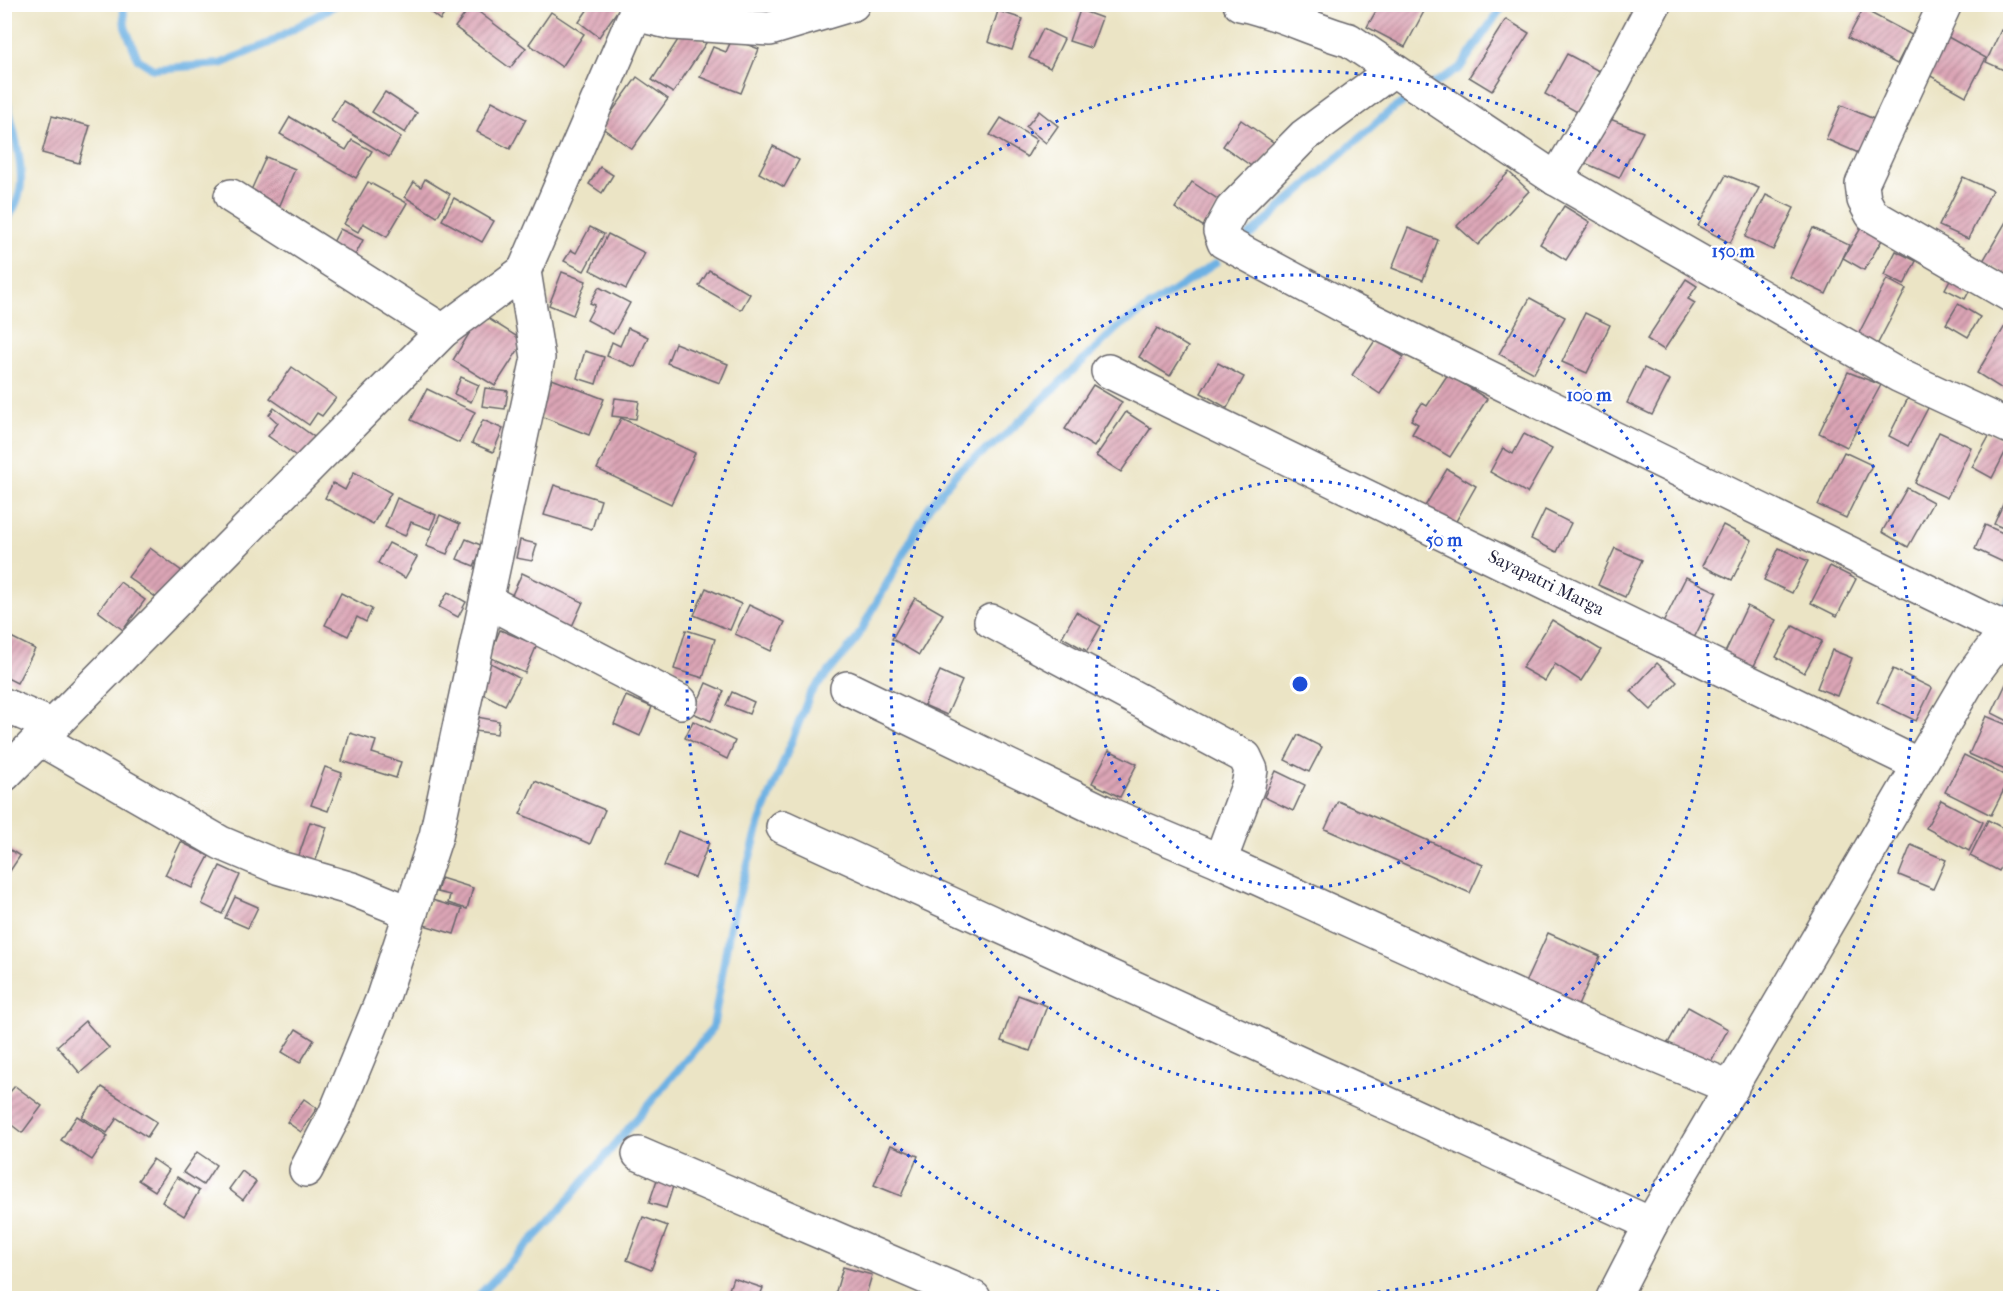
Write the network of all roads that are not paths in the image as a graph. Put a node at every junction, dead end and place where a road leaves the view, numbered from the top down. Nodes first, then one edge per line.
1 (853, 4) edge
2 (1240, 4) edge
3 (1654, 4) edge
4 (1945, 4) edge
5 (636, 9) edge
6 (1393, 70) junction
7 (1556, 179) junction
8 (231, 196) dead end
9 (524, 271) junction
10 (2010, 295) edge
11 (443, 331) junction
12 (1108, 370) dead end
13 (2010, 427) edge
14 (487, 601) junction
15 (990, 621) dead end
16 (2009, 628) edge
17 (847, 688) dead end
18 (681, 702) dead end
19 (4, 705) edge
20 (47, 733) junction
21 (1919, 765) junction
22 (4, 775) edge
23 (783, 828) dead end
24 (1220, 861) junction
25 (411, 913) junction
26 (1732, 1088) junction
27 (639, 1154) dead end
28 (306, 1170) dead end
29 (1651, 1224) junction
30 (974, 1299) edge
31 (1613, 1299) edge

1 - 5 street
2 - 6 street
3 - 7 street
4 - 10 street
5 - 9 street
6 - 7 street
6 - 16 street
7 - 13 street
8 - 11 street
9 - 11 street
9 - 14 street
11 - 20 street
12 - 21 street, Sayapatri Marga
14 - 18 street
14 - 25 street
15 - 24 street
16 - 21 street
17 - 24 street
19 - 20 street
20 - 22 street
20 - 25 street
21 - 26 street
23 - 29 street
24 - 26 street
25 - 28 street
26 - 29 street
27 - 30 street
29 - 31 street

